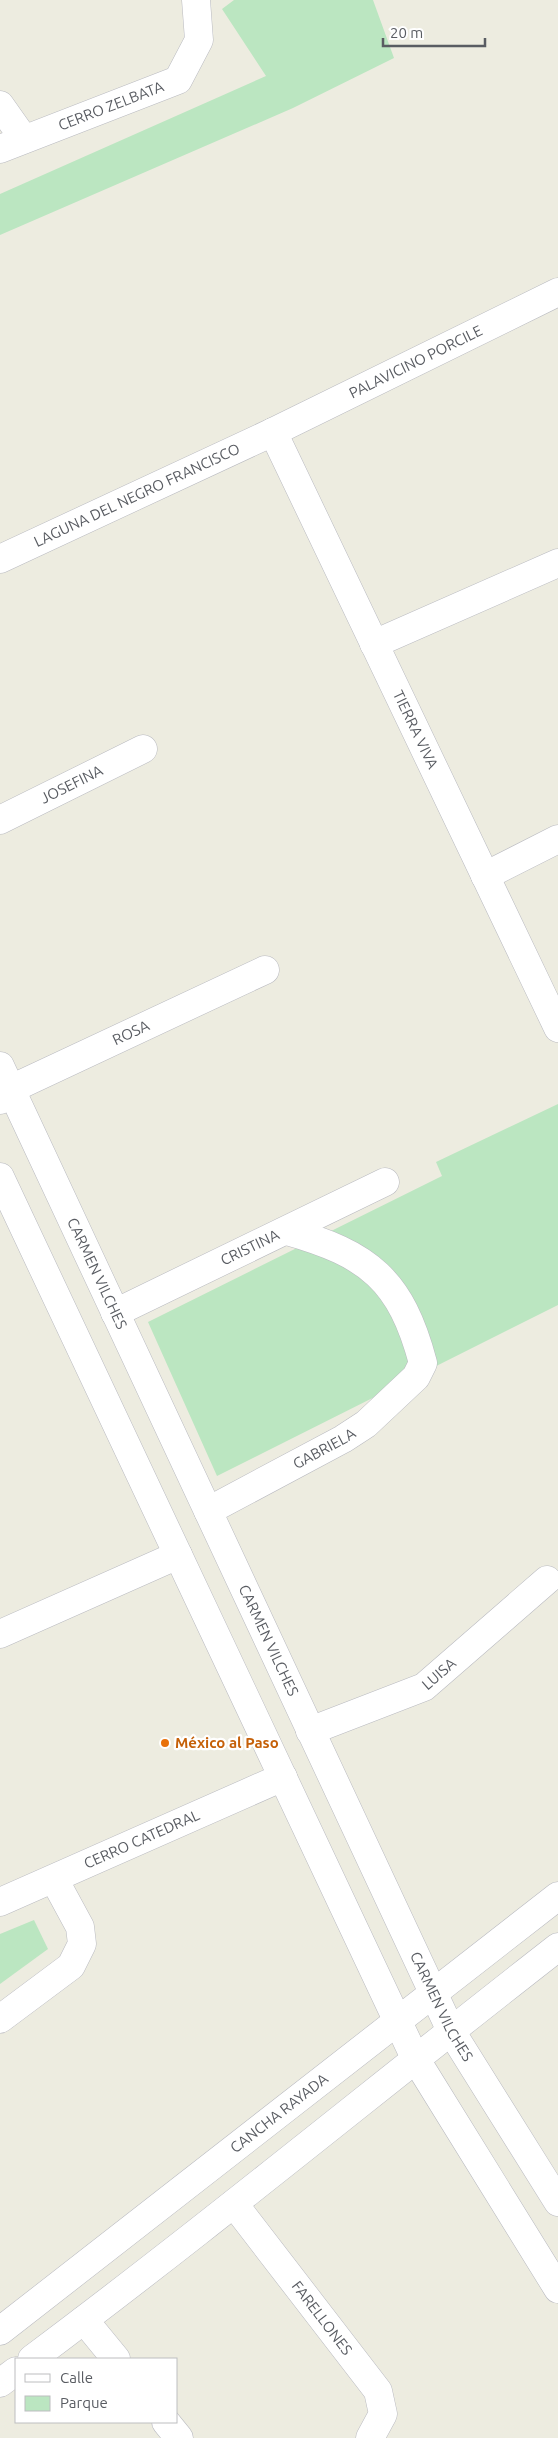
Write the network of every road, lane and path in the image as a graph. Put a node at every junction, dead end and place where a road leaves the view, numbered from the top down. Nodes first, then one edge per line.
1 (196, 0) edge
2 (0, 105) edge
3 (12, 144) edge
4 (558, 292) edge
5 (273, 432) junction
6 (0, 559) edge
7 (558, 563) edge
8 (374, 644) junction
9 (144, 750) dead end
10 (0, 820) edge
11 (558, 839) edge
12 (485, 876) junction
13 (265, 970) dead end
14 (558, 1028) edge
15 (4, 1085) edge
16 (0, 1177) edge
17 (385, 1182) dead end
18 (287, 1231) junction
19 (115, 1313) junction
20 (208, 1512) junction
21 (178, 1555) junction
22 (547, 1580) dead end
23 (0, 1634) edge
24 (310, 1731) junction
25 (282, 1777) junction
26 (54, 1879) junction
27 (558, 1896) edge
28 (0, 1902) edge
29 (558, 1947) edge
30 (433, 1994) junction
31 (0, 2019) edge
32 (398, 2021) junction
33 (450, 2031) junction
34 (415, 2058) junction
35 (558, 2202) edge
36 (234, 2204) junction
37 (558, 2289) edge
38 (84, 2320) junction
39 (0, 2331) edge
40 (33, 2358) edge
41 (115, 2358) edge
42 (15, 2372) edge
43 (0, 2383) edge
44 (167, 2423) edge
45 (180, 2438) edge
46 (370, 2438) edge

1 - 3 street, CERRO ZELBATA
2 - 3 street
4 - 5 street, PALAVICINO PORCILE
5 - 6 street, LAGUNA DEL NEGRO FRANCISCO
5 - 8 street, TIERRA VIVA
7 - 8 street
8 - 12 street, TIERRA VIVA
9 - 10 street, JOSEFINA
11 - 12 street
12 - 14 street, TIERRA VIVA
13 - 15 street, ROSA
15 - 19 street, CARMEN VILCHES
16 - 21 street
17 - 18 street, CRISTINA
18 - 19 street, CRISTINA
18 - 20 street, GABRIELA
19 - 20 street, CARMEN VILCHES
20 - 24 street, CARMEN VILCHES
21 - 23 street
21 - 25 street
22 - 24 street, LUISA
24 - 30 street, CARMEN VILCHES
25 - 26 street, CERRO CATEDRAL
25 - 32 street
26 - 28 street, CERRO CATEDRAL
26 - 31 street
27 - 30 street, CANCHA RAYADA
29 - 33 street
30 - 32 street, CANCHA RAYADA
30 - 33 street, CARMEN VILCHES
32 - 34 street
32 - 39 street, CANCHA RAYADA
33 - 34 street
33 - 35 street, CARMEN VILCHES
34 - 36 street
34 - 37 street
36 - 38 street
36 - 46 street, FARELLONES
38 - 40 street
38 - 41 street
42 - 43 street
44 - 45 street

